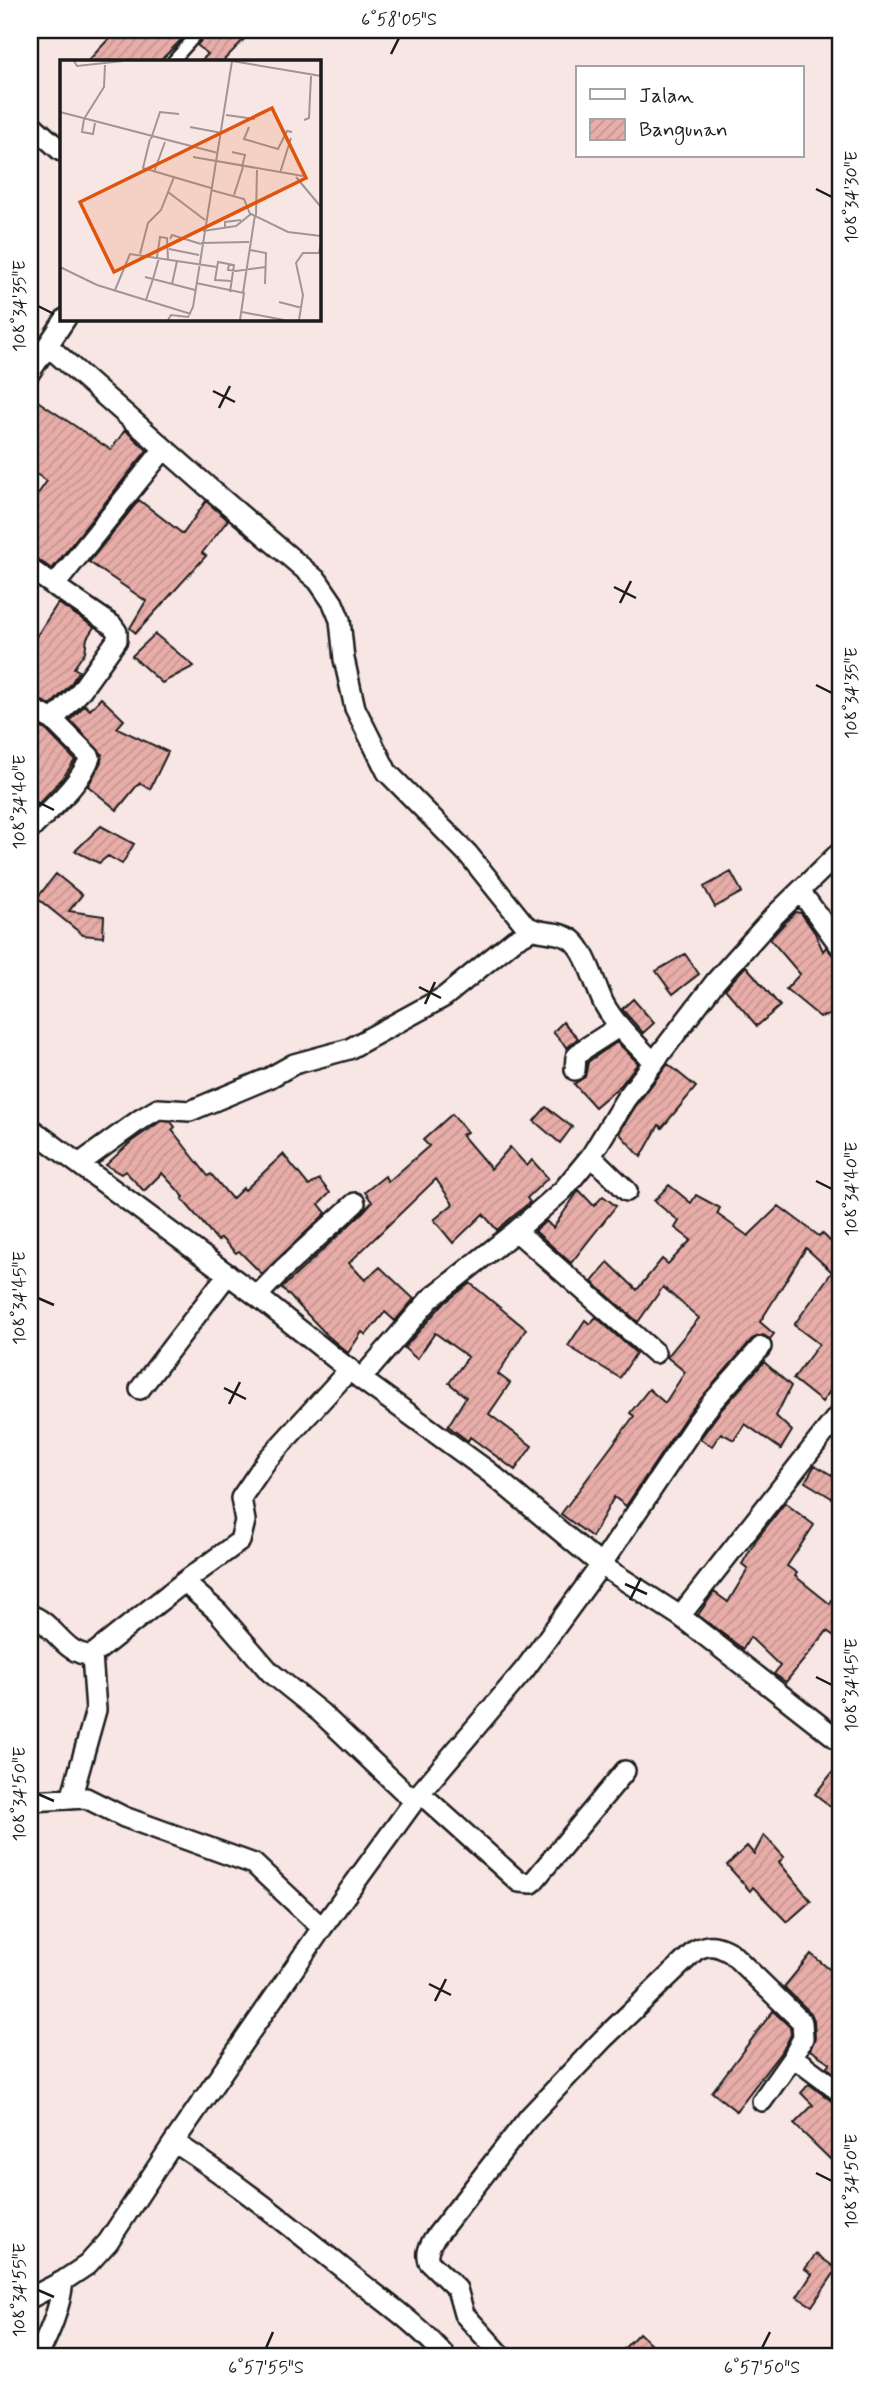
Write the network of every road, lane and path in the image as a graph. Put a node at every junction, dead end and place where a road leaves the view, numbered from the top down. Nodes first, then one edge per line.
1 (199, 32) dead end
2 (174, 60) edge
3 (30, 123) edge
4 (60, 150) edge
5 (65, 320) edge
6 (48, 346) junction
7 (30, 372) edge
8 (164, 449) junction
9 (30, 569) edge
10 (54, 586) junction
11 (30, 708) edge
12 (53, 720) junction
13 (30, 830) edge
14 (840, 852) edge
15 (800, 891) junction
16 (532, 930) junction
17 (840, 946) edge
18 (620, 1026) junction
19 (654, 1063) junction
20 (575, 1070) dead end
21 (30, 1128) edge
22 (591, 1156) junction
23 (79, 1164) junction
24 (627, 1191) dead end
25 (355, 1203) dead end
26 (516, 1231) junction
27 (228, 1274) junction
28 (257, 1296) junction
29 (761, 1347) dead end
30 (655, 1353) dead end
31 (356, 1374) junction
32 (140, 1389) dead end
33 (840, 1413) edge
34 (601, 1565) junction
35 (184, 1582) junction
36 (30, 1615) edge
37 (680, 1616) junction
38 (92, 1655) junction
39 (840, 1741) edge
40 (625, 1771) dead end
41 (417, 1797) junction
42 (71, 1799) junction
43 (30, 1801) edge
44 (322, 1928) junction
45 (793, 2057) junction
46 (840, 2092) edge
47 (762, 2101) dead end
48 (174, 2142) junction
49 (63, 2281) junction
50 (30, 2298) edge
51 (38, 2356) edge
52 (445, 2356) edge
53 (502, 2356) edge

1 - 2 lane
3 - 4 street
5 - 6 street
6 - 7 street
6 - 8 street
8 - 10 street
8 - 16 street
9 - 10 street
10 - 12 street
11 - 12 street
12 - 13 street
14 - 15 street
15 - 17 street
15 - 19 street
16 - 18 street
16 - 23 street
18 - 19 street
18 - 20 street
19 - 22 street
21 - 23 street
22 - 24 street
22 - 26 street
23 - 27 street
25 - 28 street
26 - 30 street
26 - 31 street
27 - 28 street
27 - 32 street
28 - 31 street
29 - 34 street
31 - 34 street
31 - 35 street
33 - 37 street
34 - 37 street
34 - 41 street
35 - 38 street
35 - 41 street
36 - 38 street
37 - 39 street
38 - 42 street
40 - 41 street
41 - 44 street
42 - 43 street
42 - 44 street
44 - 48 street
45 - 46 street
45 - 47 street
45 - 53 street
48 - 49 street
48 - 52 street
49 - 50 street
49 - 51 street

